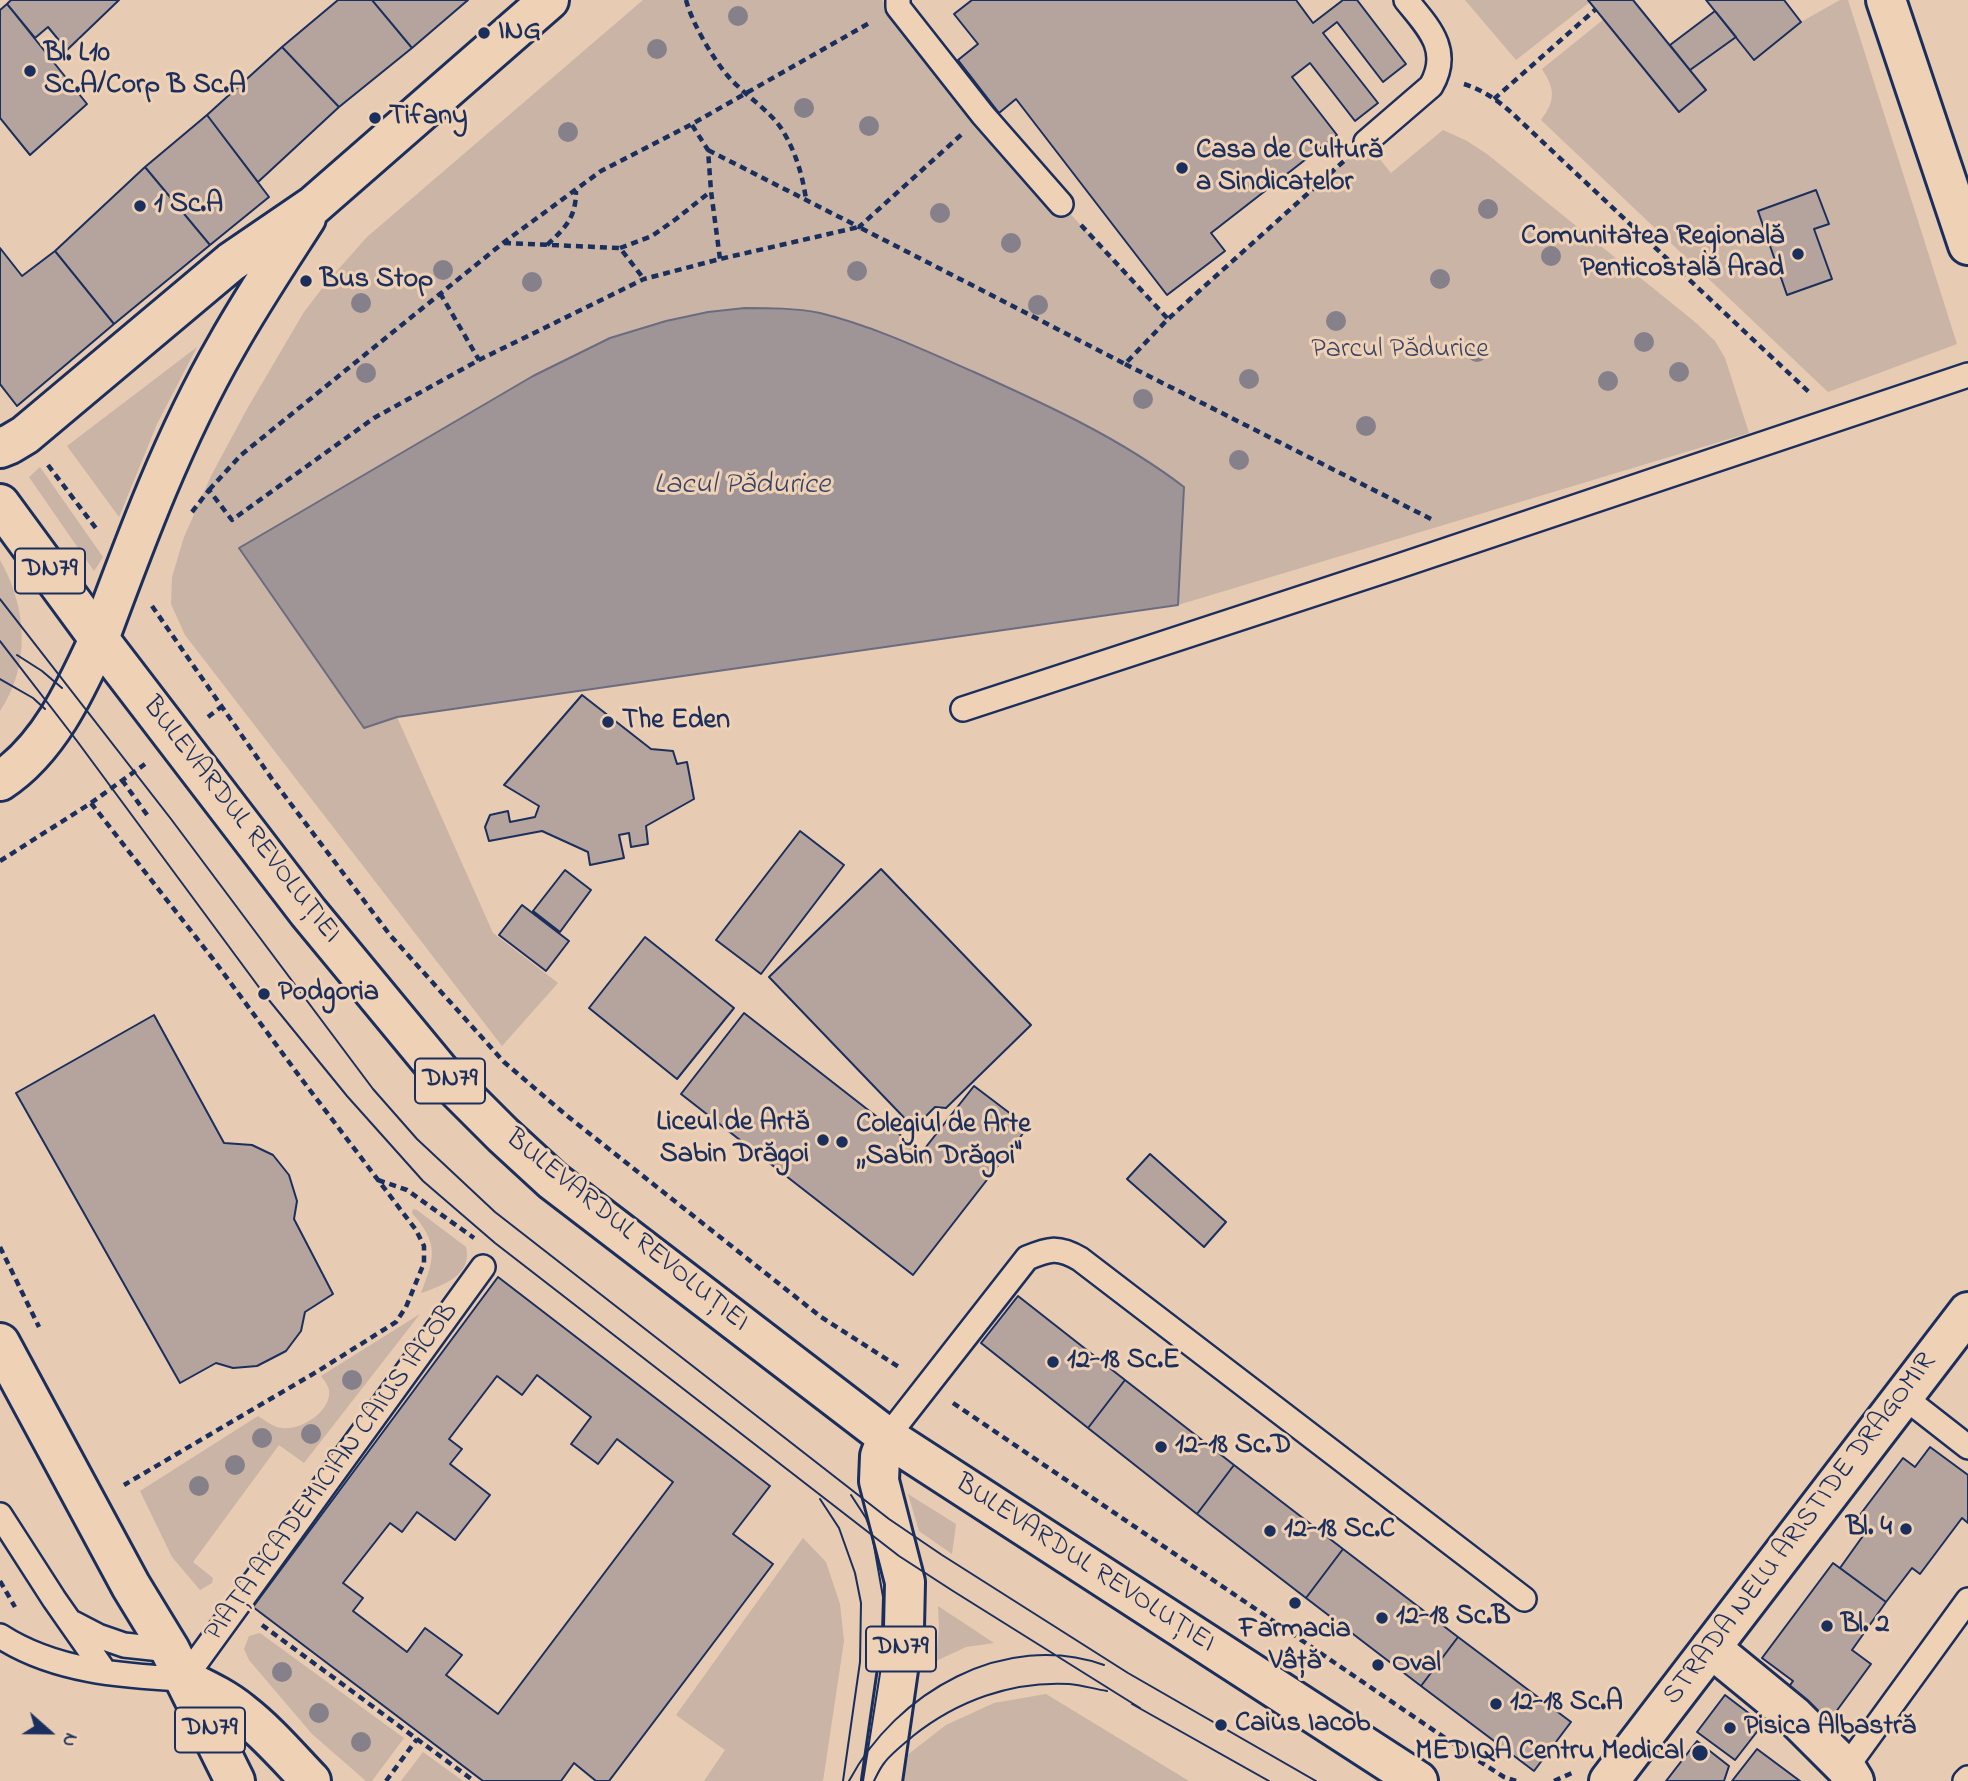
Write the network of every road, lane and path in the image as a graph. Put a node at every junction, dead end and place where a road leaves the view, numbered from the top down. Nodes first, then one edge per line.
1 (548, 0) edge
2 (686, 0) edge
3 (1406, 0) edge
4 (1886, 0) edge
5 (898, 3) edge
6 (1596, 9) dead end
7 (1437, 76) junction
8 (746, 94) junction
9 (1494, 99) junction
10 (983, 115) junction
11 (692, 124) junction
12 (1366, 142) joint
13 (708, 150) junction
14 (576, 190) junction
15 (711, 191) junction
16 (806, 200) junction
17 (1061, 204) joint
18 (313, 206) junction
19 (859, 227) junction
20 (503, 243) junction
21 (1968, 245) edge
22 (546, 246) junction
23 (620, 248) junction
24 (720, 259) junction
25 (645, 279) junction
26 (440, 293) junction
27 (1168, 319) junction
28 (480, 359) junction
29 (1125, 364) junction
30 (1968, 375) edge
31 (1837, 419) junction
32 (13, 441) edge
33 (209, 490) junction
34 (0, 504) edge
35 (185, 521) dead end
36 (1475, 541) junction
37 (125, 568) junction
38 (99, 639) junction
39 (963, 709) dead end
40 (0, 780) edge
41 (91, 803) junction
42 (150, 819) dead end
43 (0, 861) edge
44 (377, 1180) junction
45 (483, 1267) joint
46 (1968, 1312) edge
47 (0, 1343) edge
48 (927, 1386) junction
49 (1904, 1397) junction
50 (887, 1437) junction
51 (1968, 1447) edge
52 (124, 1485) dead end
53 (0, 1514) edge
54 (1524, 1600) dead end
55 (1968, 1600) edge
56 (71, 1622) junction
57 (259, 1623) dead end
58 (0, 1636) edge
59 (1711, 1648) junction
60 (177, 1665) junction
61 (105, 1672) junction
62 (417, 1739) junction
63 (1850, 1774) edge
64 (1592, 1776) edge
65 (235, 1781) edge
66 (311, 1781) edge
67 (386, 1781) edge
68 (474, 1781) edge
69 (882, 1781) edge
70 (1418, 1781) edge
71 (1516, 1781) edge
72 (1554, 1781) edge

1 - 18 main road
2 - 8 path
3 - 7 lane
4 - 21 main road
5 - 8 path
5 - 10 lane
6 - 9 path
7 - 9 path
7 - 12 lane
8 - 11 path
8 - 16 path
9 - 31 path
10 - 17 lane
10 - 19 path
11 - 13 path
11 - 14 path
12 - 27 path
13 - 15 path
13 - 16 path
14 - 20 path
14 - 22 path
15 - 23 path
15 - 24 path
16 - 19 path
17 - 27 path
18 - 32 main road
18 - 37 main road
19 - 24 path
19 - 29 path
20 - 22 path
20 - 26 path
22 - 23 path
23 - 25 path
24 - 25 path
25 - 28 path
26 - 28 path
26 - 33 path
27 - 29 path
28 - 33 path
29 - 36 path
30 - 31 lane
31 - 36 lane
32 - 37 path
33 - 35 path
34 - 38 main road, BULEVARDUL REVOLUȚIEI / DN79
36 - 39 lane
37 - 38 main road
37 - 48 path
38 - 40 main road
38 - 50 main road, BULEVARDUL REVOLUȚIEI / DN79
41 - 42 path
41 - 43 path
41 - 44 path
44 - 45 path
44 - 52 path
45 - 60 lane, PIAȚA ACADEMICIAN CAIUS IACOB
46 - 49 main road, STRADA NELU ARISTIDE DRAGOMIR
47 - 60 main road, PIAȚA ACADEMICIAN CAIUS IACOB / DN79
48 - 50 lane
48 - 54 lane
48 - 71 path
49 - 51 lane
49 - 59 main road, STRADA NELU ARISTIDE DRAGOMIR
50 - 69 main road, DN79
50 - 70 main road, BULEVARDUL REVOLUȚIEI
53 - 56 lane
55 - 63 lane
56 - 60 lane
56 - 61 lane
57 - 62 path
58 - 61 lane
59 - 63 main road
59 - 64 main road, STRADA NELU ARISTIDE DRAGOMIR
60 - 61 lane
60 - 65 main road, PIAȚA ACADEMICIAN CAIUS IACOB / DN79
60 - 66 main road
62 - 67 path
62 - 68 path
64 - 72 path

